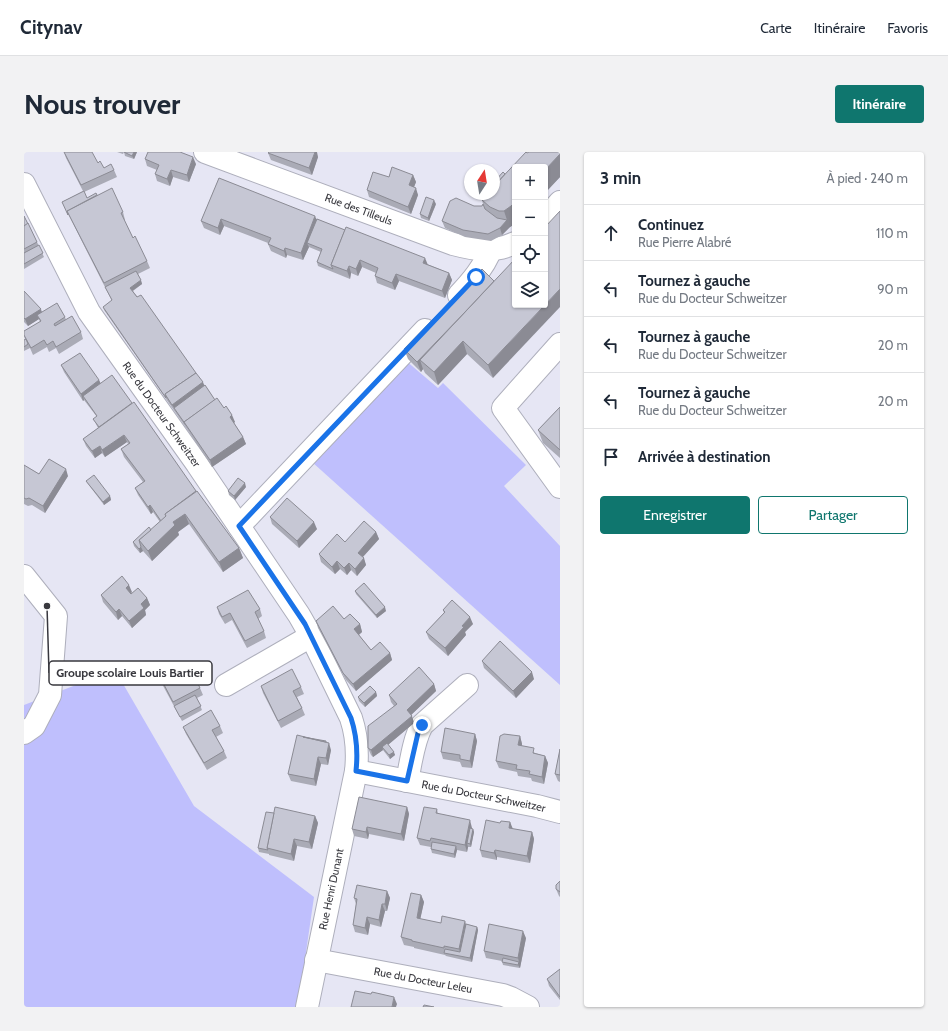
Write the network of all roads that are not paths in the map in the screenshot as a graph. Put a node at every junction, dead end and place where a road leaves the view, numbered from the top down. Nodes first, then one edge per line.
1 (205, 152) edge
2 (24, 184) edge
3 (560, 202) edge
4 (548, 216) edge
5 (512, 244) edge
6 (491, 250) junction
7 (560, 344) edge
8 (560, 486) edge
9 (239, 526) junction
10 (24, 576) edge
11 (312, 636) junction
12 (226, 685) dead end
13 (467, 685) dead end
14 (24, 733) edge
15 (356, 771) junction
16 (407, 781) junction
17 (560, 812) edge
18 (316, 960) junction
19 (307, 1007) edge
20 (528, 1007) edge

1 - 6 street, Rue des Tilleuls
2 - 9 street, Rue du Docteur Schweitzer
3 - 4 street
5 - 6 street, Rue des Tilleuls
6 - 9 street
7 - 8 street
9 - 11 street, Rue du Docteur Schweitzer
10 - 14 street
11 - 12 street
11 - 15 street, Rue du Docteur Schweitzer
13 - 16 street, Rue du Docteur Schweitzer
15 - 16 street, Rue du Docteur Schweitzer
15 - 18 street, Rue Henri Dunant
16 - 17 street, Rue du Docteur Schweitzer
18 - 19 street, Rue Henri Dunant
18 - 20 street, Rue du Docteur Leleu

